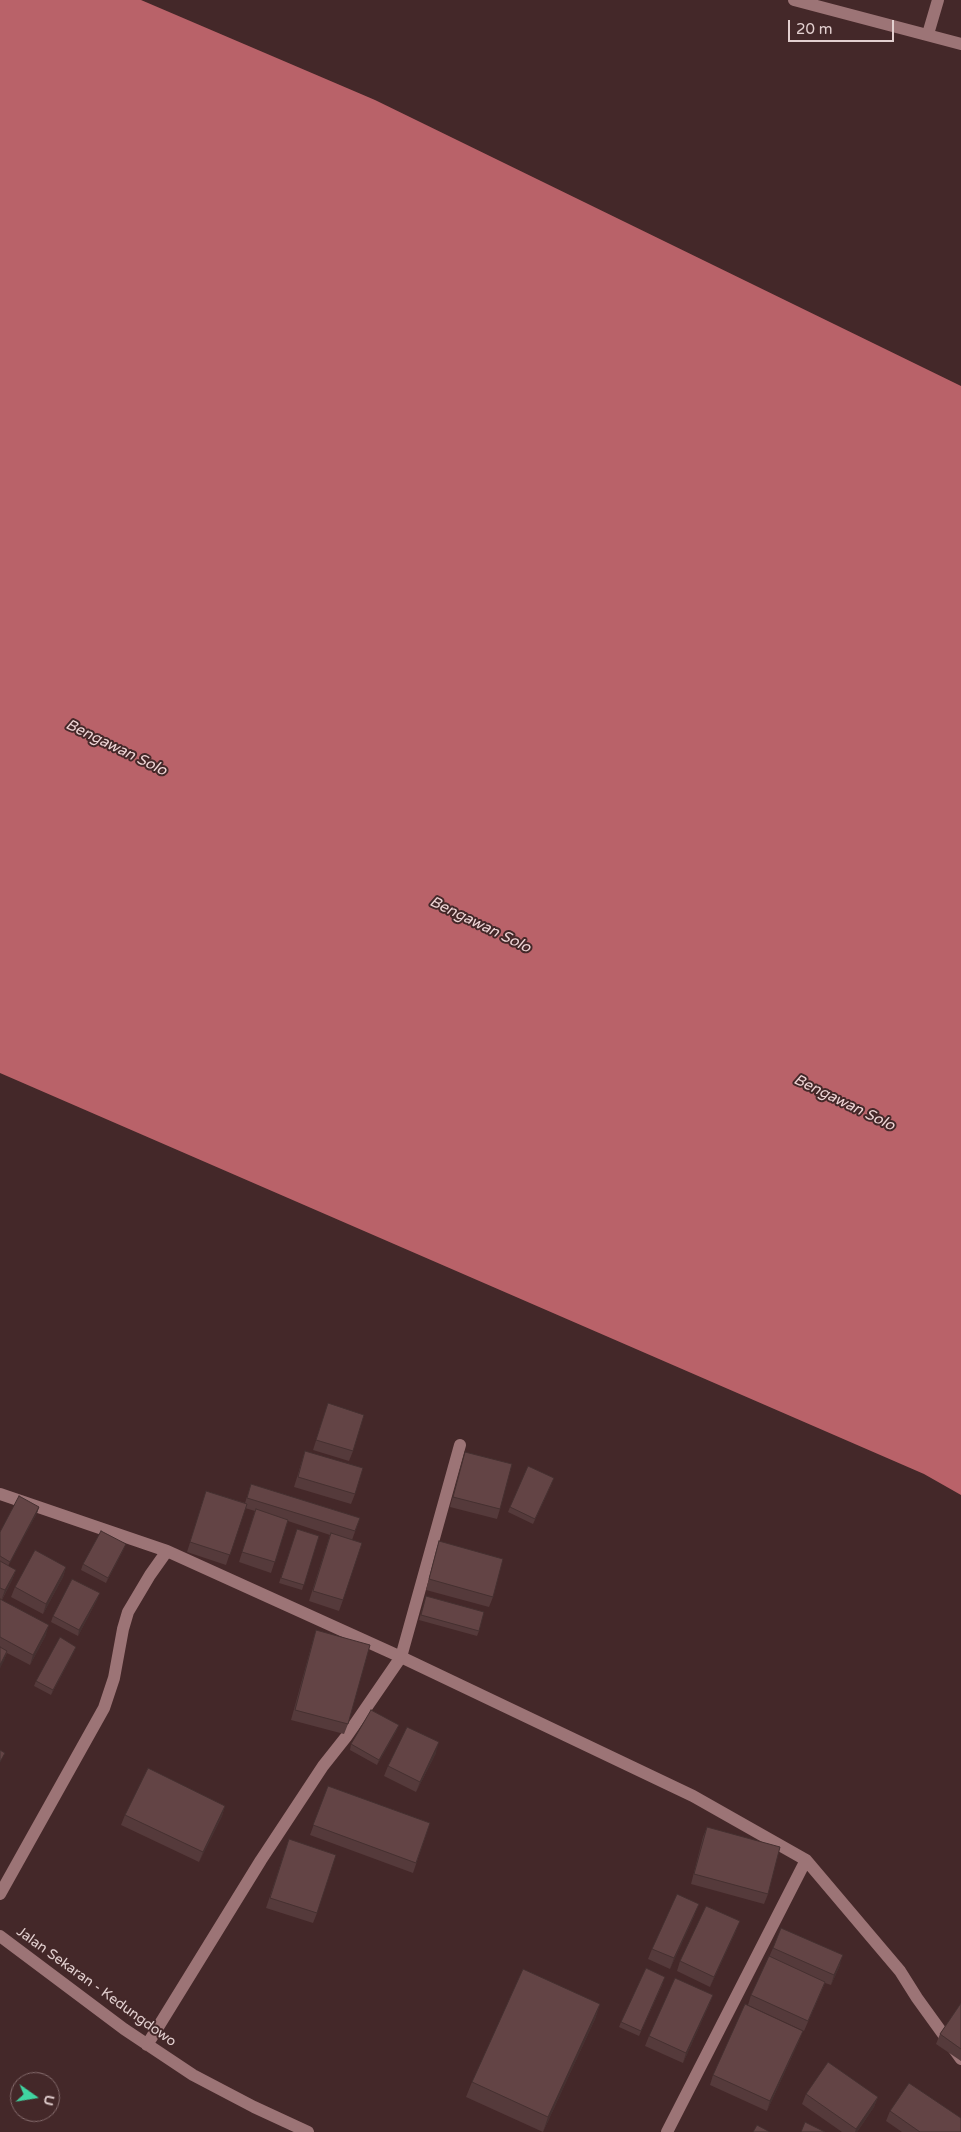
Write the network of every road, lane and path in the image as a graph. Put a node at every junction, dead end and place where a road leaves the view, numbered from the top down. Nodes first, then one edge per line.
1 (794, 0) edge
2 (938, 0) edge
3 (928, 34) junction
4 (961, 44) edge
5 (460, 1445) dead end
6 (0, 1494) edge
7 (167, 1551) junction
8 (401, 1657) junction
9 (806, 1860) junction
10 (0, 1894) edge
11 (0, 1936) edge
12 (147, 2045) junction
13 (961, 2059) edge
14 (308, 2132) edge
15 (667, 2132) edge

1 - 3 street
2 - 3 street
3 - 4 street
5 - 8 street
6 - 7 street
7 - 8 street
7 - 10 street
8 - 9 street
8 - 12 street
9 - 13 street
9 - 15 street
11 - 12 street, Jalan Sekaran - Kedungdowo
12 - 14 street, Jalan Sekaran - Kedungdowo

